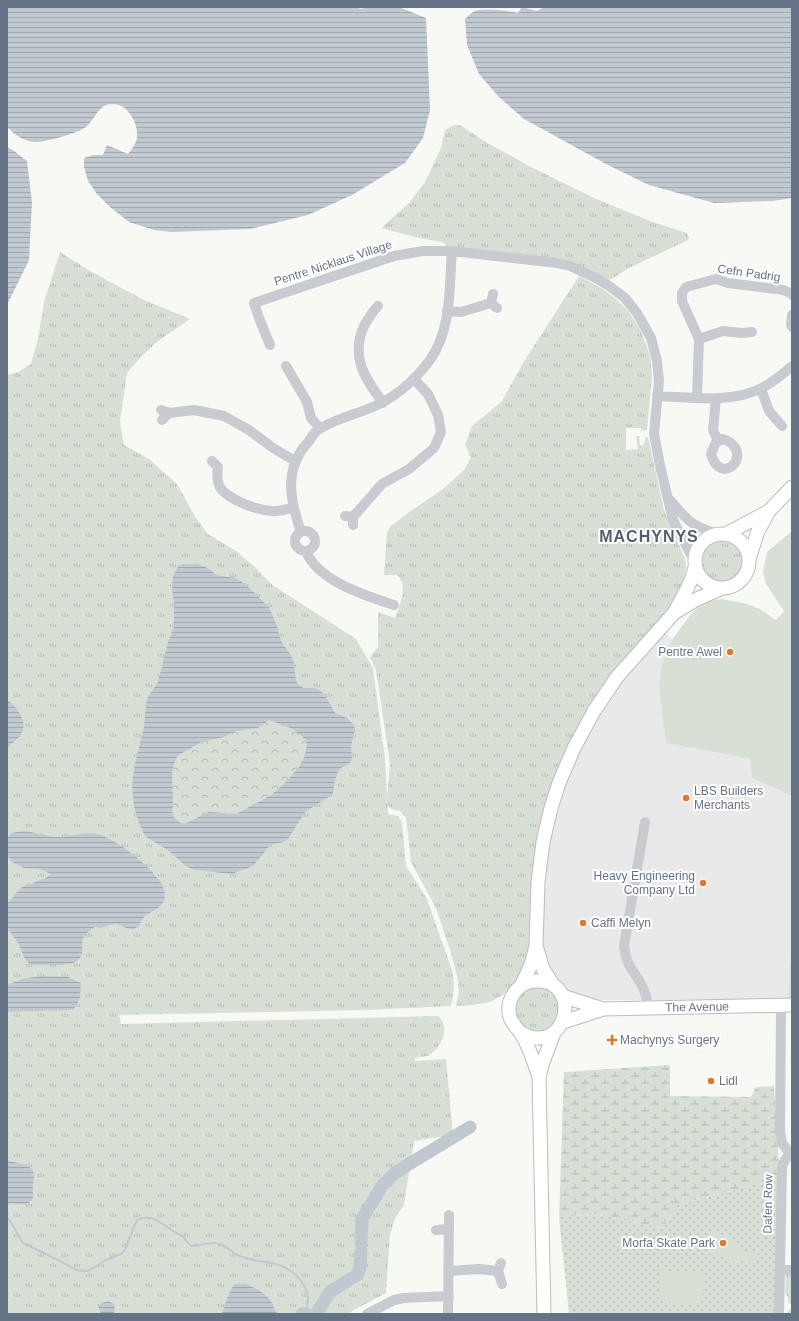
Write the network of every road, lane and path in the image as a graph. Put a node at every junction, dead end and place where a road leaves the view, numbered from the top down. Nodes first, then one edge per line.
1 (452, 251) junction
2 (792, 295) edge
3 (494, 302) dead end
4 (379, 304) dead end
5 (447, 311) junction
6 (792, 315) edge
7 (792, 327) edge
8 (752, 332) dead end
9 (699, 339) junction
10 (272, 348) dead end
11 (284, 363) dead end
12 (792, 366) edge
13 (414, 379) junction
14 (761, 389) junction
15 (657, 396) junction
16 (697, 398) junction
17 (716, 398) junction
18 (383, 403) junction
19 (164, 414) dead end
20 (782, 426) dead end
21 (320, 428) junction
22 (718, 441) dead end
23 (295, 461) junction
24 (219, 463) dead end
25 (792, 487) edge
26 (668, 498) junction
27 (293, 508) junction
28 (769, 511) junction
29 (350, 519) dead end
30 (302, 532) junction
31 (722, 534) junction
32 (306, 551) junction
33 (749, 559) junction
34 (694, 562) junction
35 (720, 589) junction
36 (394, 605) dead end
37 (674, 613) junction
38 (644, 822) dead end
39 (536, 946) junction
40 (521, 986) junction
41 (558, 991) junction
42 (786, 1005) edge
43 (650, 1008) junction
44 (602, 1009) junction
45 (563, 1022) junction
46 (521, 1033) junction
47 (554, 1033) junction
48 (538, 1077) junction
49 (791, 1154) edge
50 (449, 1215) dead end
51 (449, 1229) junction
52 (436, 1230) dead end
53 (780, 1270) junction
54 (792, 1270) edge
55 (449, 1271) junction
56 (502, 1284) dead end
57 (449, 1296) junction
58 (367, 1314) edge
59 (448, 1314) edge
60 (544, 1314) edge
61 (779, 1314) edge

1 - 5 street
1 - 10 street, Pentre Nicklaus Village
1 - 15 street
2 - 9 street, Cefn Padrig
3 - 5 street
4 - 18 street
5 - 13 street
6 - 7 street
8 - 9 street
9 - 16 street, Cefn Padrig
11 - 21 street
12 - 14 street
13 - 18 street
13 - 29 street
14 - 17 street
14 - 20 street
15 - 16 street
15 - 26 street
16 - 17 street
17 - 22 street
18 - 21 street
19 - 23 street
21 - 23 street
23 - 27 street
24 - 27 street
25 - 28 main road
26 - 31 street
26 - 34 street
27 - 30 street
28 - 31 main road
28 - 33 main road
30 - 32 street
30 - 32 street
31 - 33 main road
31 - 34 main road
32 - 36 street
33 - 35 main road
34 - 35 main road
34 - 37 main road
35 - 37 main road
37 - 39 main road
38 - 43 street
39 - 40 main road
39 - 41 main road
40 - 41 main road
40 - 46 main road
41 - 44 main road, The Avenue
41 - 45 main road
42 - 43 main road, The Avenue
42 - 49 street, Dafen Row
43 - 44 main road, The Avenue
44 - 45 main road, The Avenue
45 - 47 main road
46 - 47 main road
46 - 48 main road
47 - 48 main road
48 - 60 main road
49 - 53 street, Dafen Row
50 - 51 street
51 - 52 street
51 - 55 street
53 - 54 street
53 - 61 street, Dafen Row
55 - 56 street
55 - 57 street
57 - 58 street
57 - 59 street

